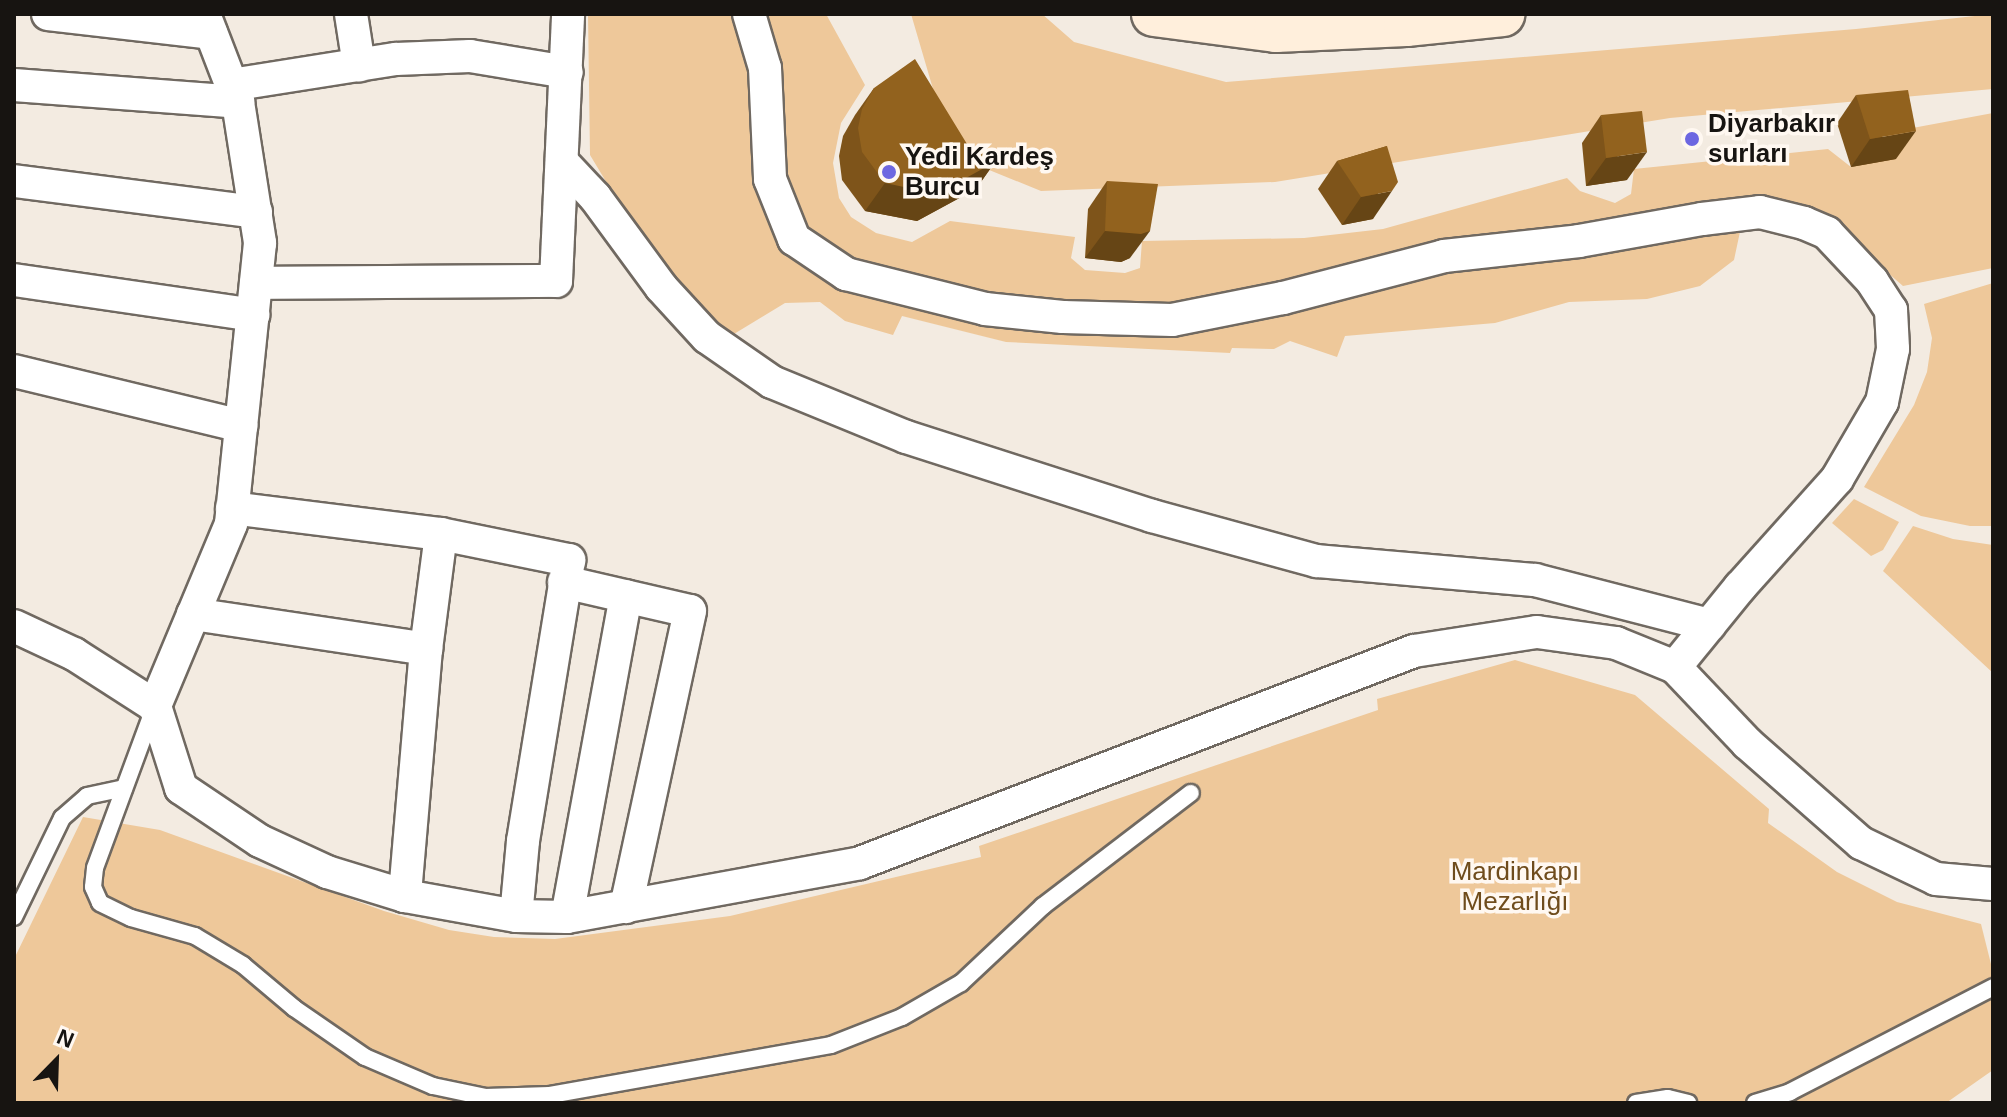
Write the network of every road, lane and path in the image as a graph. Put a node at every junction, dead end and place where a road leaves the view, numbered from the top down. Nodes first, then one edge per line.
1 (48, 14) edge
2 (351, 14) edge
3 (568, 14) edge
4 (749, 14) edge
5 (1154, 14) edge
6 (1502, 14) edge
7 (208, 24) edge
8 (359, 65) junction
9 (567, 72) junction
10 (14, 85) edge
11 (234, 94) junction
12 (562, 162) junction
13 (14, 181) edge
14 (256, 212) junction
15 (14, 280) edge
16 (256, 283) junction
17 (253, 315) junction
18 (14, 371) edge
19 (241, 426) junction
20 (232, 508) junction
21 (441, 534) junction
22 (564, 582) junction
23 (626, 596) junction
24 (193, 614) junction
25 (1709, 625) junction
26 (14, 626) edge
27 (426, 649) junction
28 (1675, 667) junction
29 (155, 706) junction
30 (124, 788) junction
31 (1191, 793) dead end
32 (1993, 884) edge
33 (405, 896) junction
34 (626, 907) junction
35 (516, 916) junction
36 (14, 917) edge
37 (567, 917) junction
38 (1993, 987) edge
39 (1636, 1103) edge
40 (1688, 1103) edge
41 (1755, 1103) edge

1 - 7 street
2 - 8 street
3 - 9 street
4 - 25 street
5 - 6 street
7 - 11 street
8 - 9 street
8 - 11 street
9 - 12 street
10 - 11 street
11 - 14 street
12 - 16 street
12 - 25 street
13 - 14 street
14 - 16 street
15 - 17 street
16 - 17 street
17 - 19 street
18 - 19 street
19 - 20 street
20 - 21 street
20 - 24 street
21 - 22 street
21 - 27 street
22 - 23 street
22 - 35 street
23 - 34 street
23 - 37 street
24 - 27 street
24 - 29 street
25 - 28 street
26 - 29 street
27 - 33 street
28 - 32 street
28 - 34 street
29 - 30 lane
29 - 33 street
30 - 31 lane
30 - 36 lane
33 - 35 street
34 - 37 street
35 - 37 street
38 - 41 lane
39 - 40 lane

